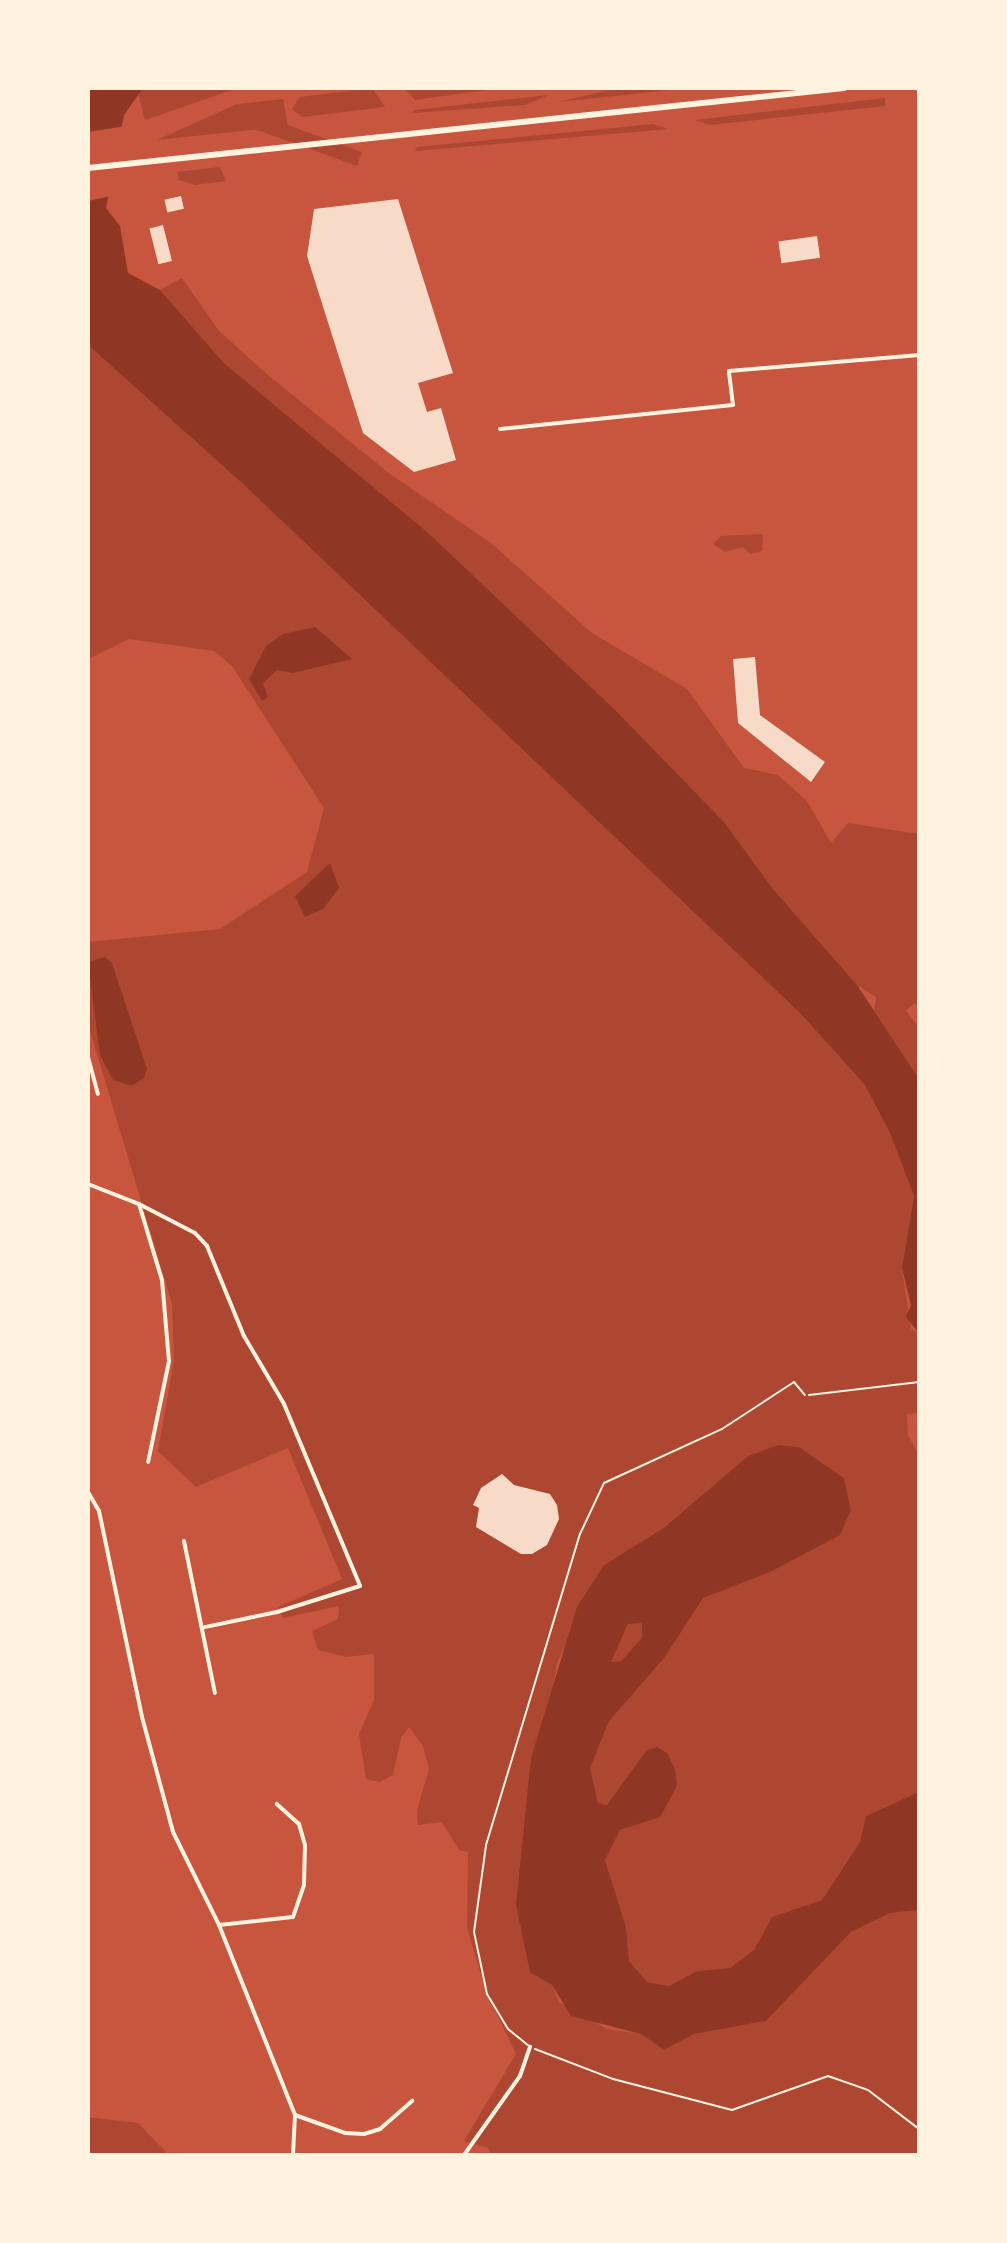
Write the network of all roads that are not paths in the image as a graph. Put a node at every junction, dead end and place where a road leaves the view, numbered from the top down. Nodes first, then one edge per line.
1 (844, 88) edge
2 (88, 168) edge
3 (919, 355) edge
4 (500, 429) dead end
5 (88, 1057) edge
6 (98, 1094) dead end
7 (88, 1184) edge
8 (139, 1204) junction
9 (805, 1395) road end
10 (148, 1462) dead end
11 (88, 1492) edge
12 (184, 1541) dead end
13 (205, 1627) junction
14 (215, 1693) dead end
15 (277, 1804) dead end
16 (219, 1925) junction
17 (530, 2047) joint
18 (412, 2101) dead end
19 (295, 2115) junction
20 (293, 2155) edge
21 (464, 2155) edge

1 - 2 main road
3 - 4 street
5 - 6 street
7 - 8 street
8 - 10 street
8 - 13 street
9 - 17 lane
11 - 16 street
12 - 13 street
13 - 14 street
15 - 16 street
16 - 19 street
17 - 21 street
18 - 19 street
19 - 20 street

